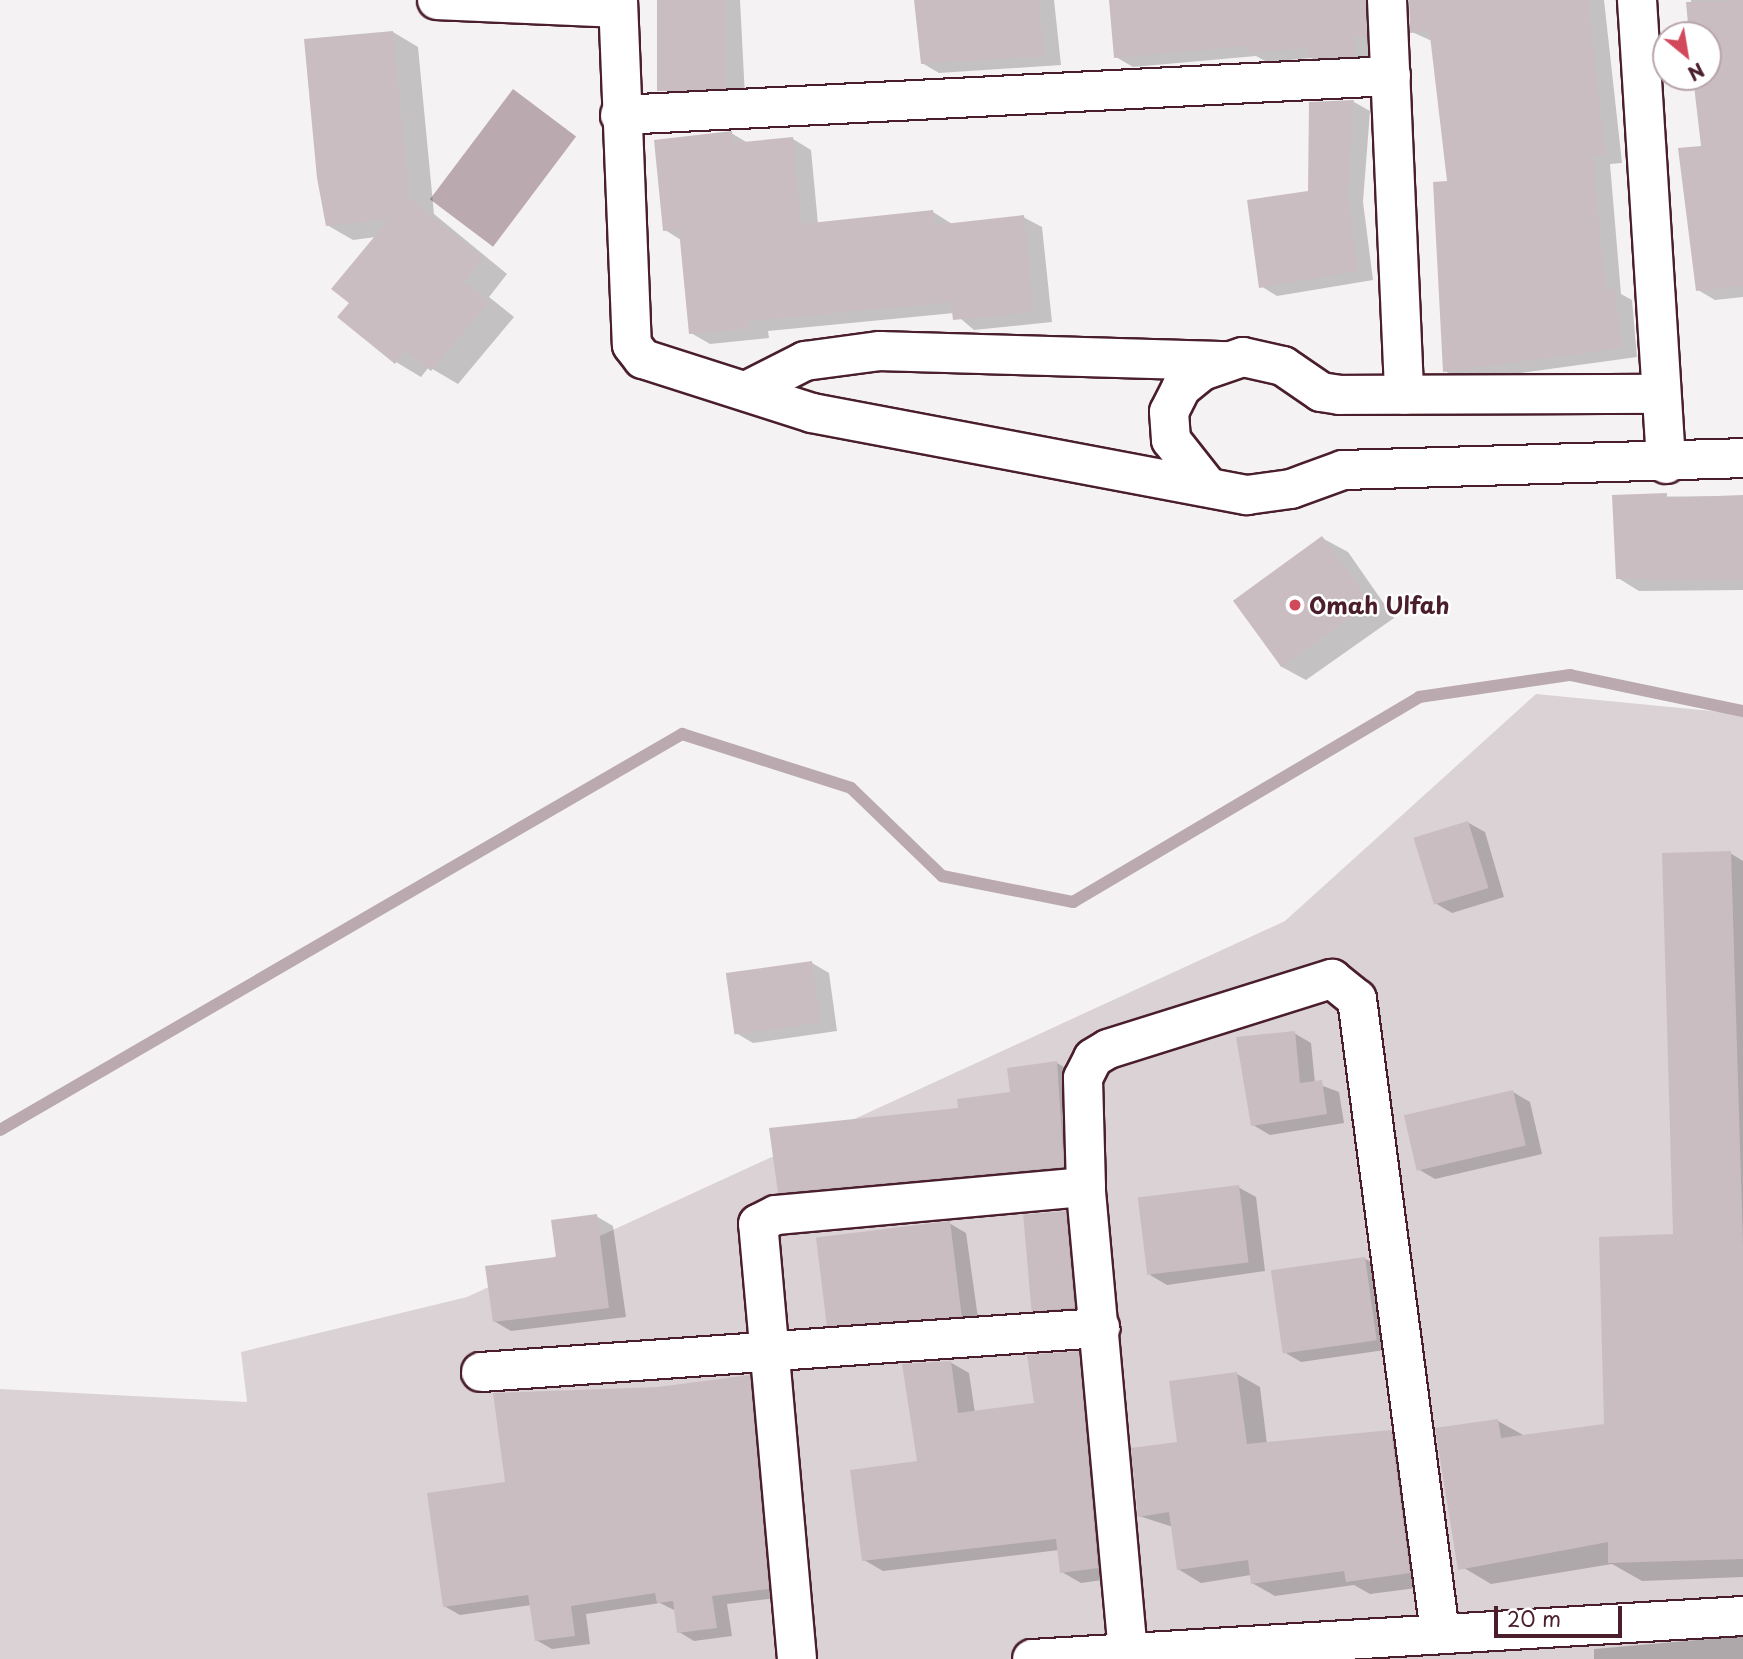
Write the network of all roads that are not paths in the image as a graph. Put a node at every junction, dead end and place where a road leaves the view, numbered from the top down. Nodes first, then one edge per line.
1 (437, 0) edge
2 (1387, 0) edge
3 (1637, 0) edge
4 (618, 4) edge
5 (1391, 76) junction
6 (620, 116) junction
7 (1227, 361) junction
8 (750, 389) junction
9 (1658, 394) junction
10 (1404, 395) junction
11 (1743, 458) edge
12 (1666, 464) junction
13 (1205, 483) junction
14 (1086, 1187) junction
15 (1100, 1328) junction
16 (768, 1354) junction
17 (481, 1372) dead end
18 (1743, 1616) edge
19 (1440, 1633) junction
20 (1261, 1652) edge
21 (1128, 1653) junction
22 (797, 1659) edge
23 (1032, 1659) edge

1 - 4 street
2 - 5 street
3 - 9 street
4 - 6 street
5 - 6 street
5 - 10 street
6 - 8 street
7 - 8 street
7 - 10 street
7 - 13 street
8 - 13 street
9 - 10 street
9 - 12 street
11 - 12 street
12 - 13 street
14 - 15 street
14 - 16 street
14 - 19 street
15 - 16 street
15 - 21 street
16 - 17 street
16 - 22 street
18 - 19 street
19 - 20 street
20 - 21 street
21 - 23 street

